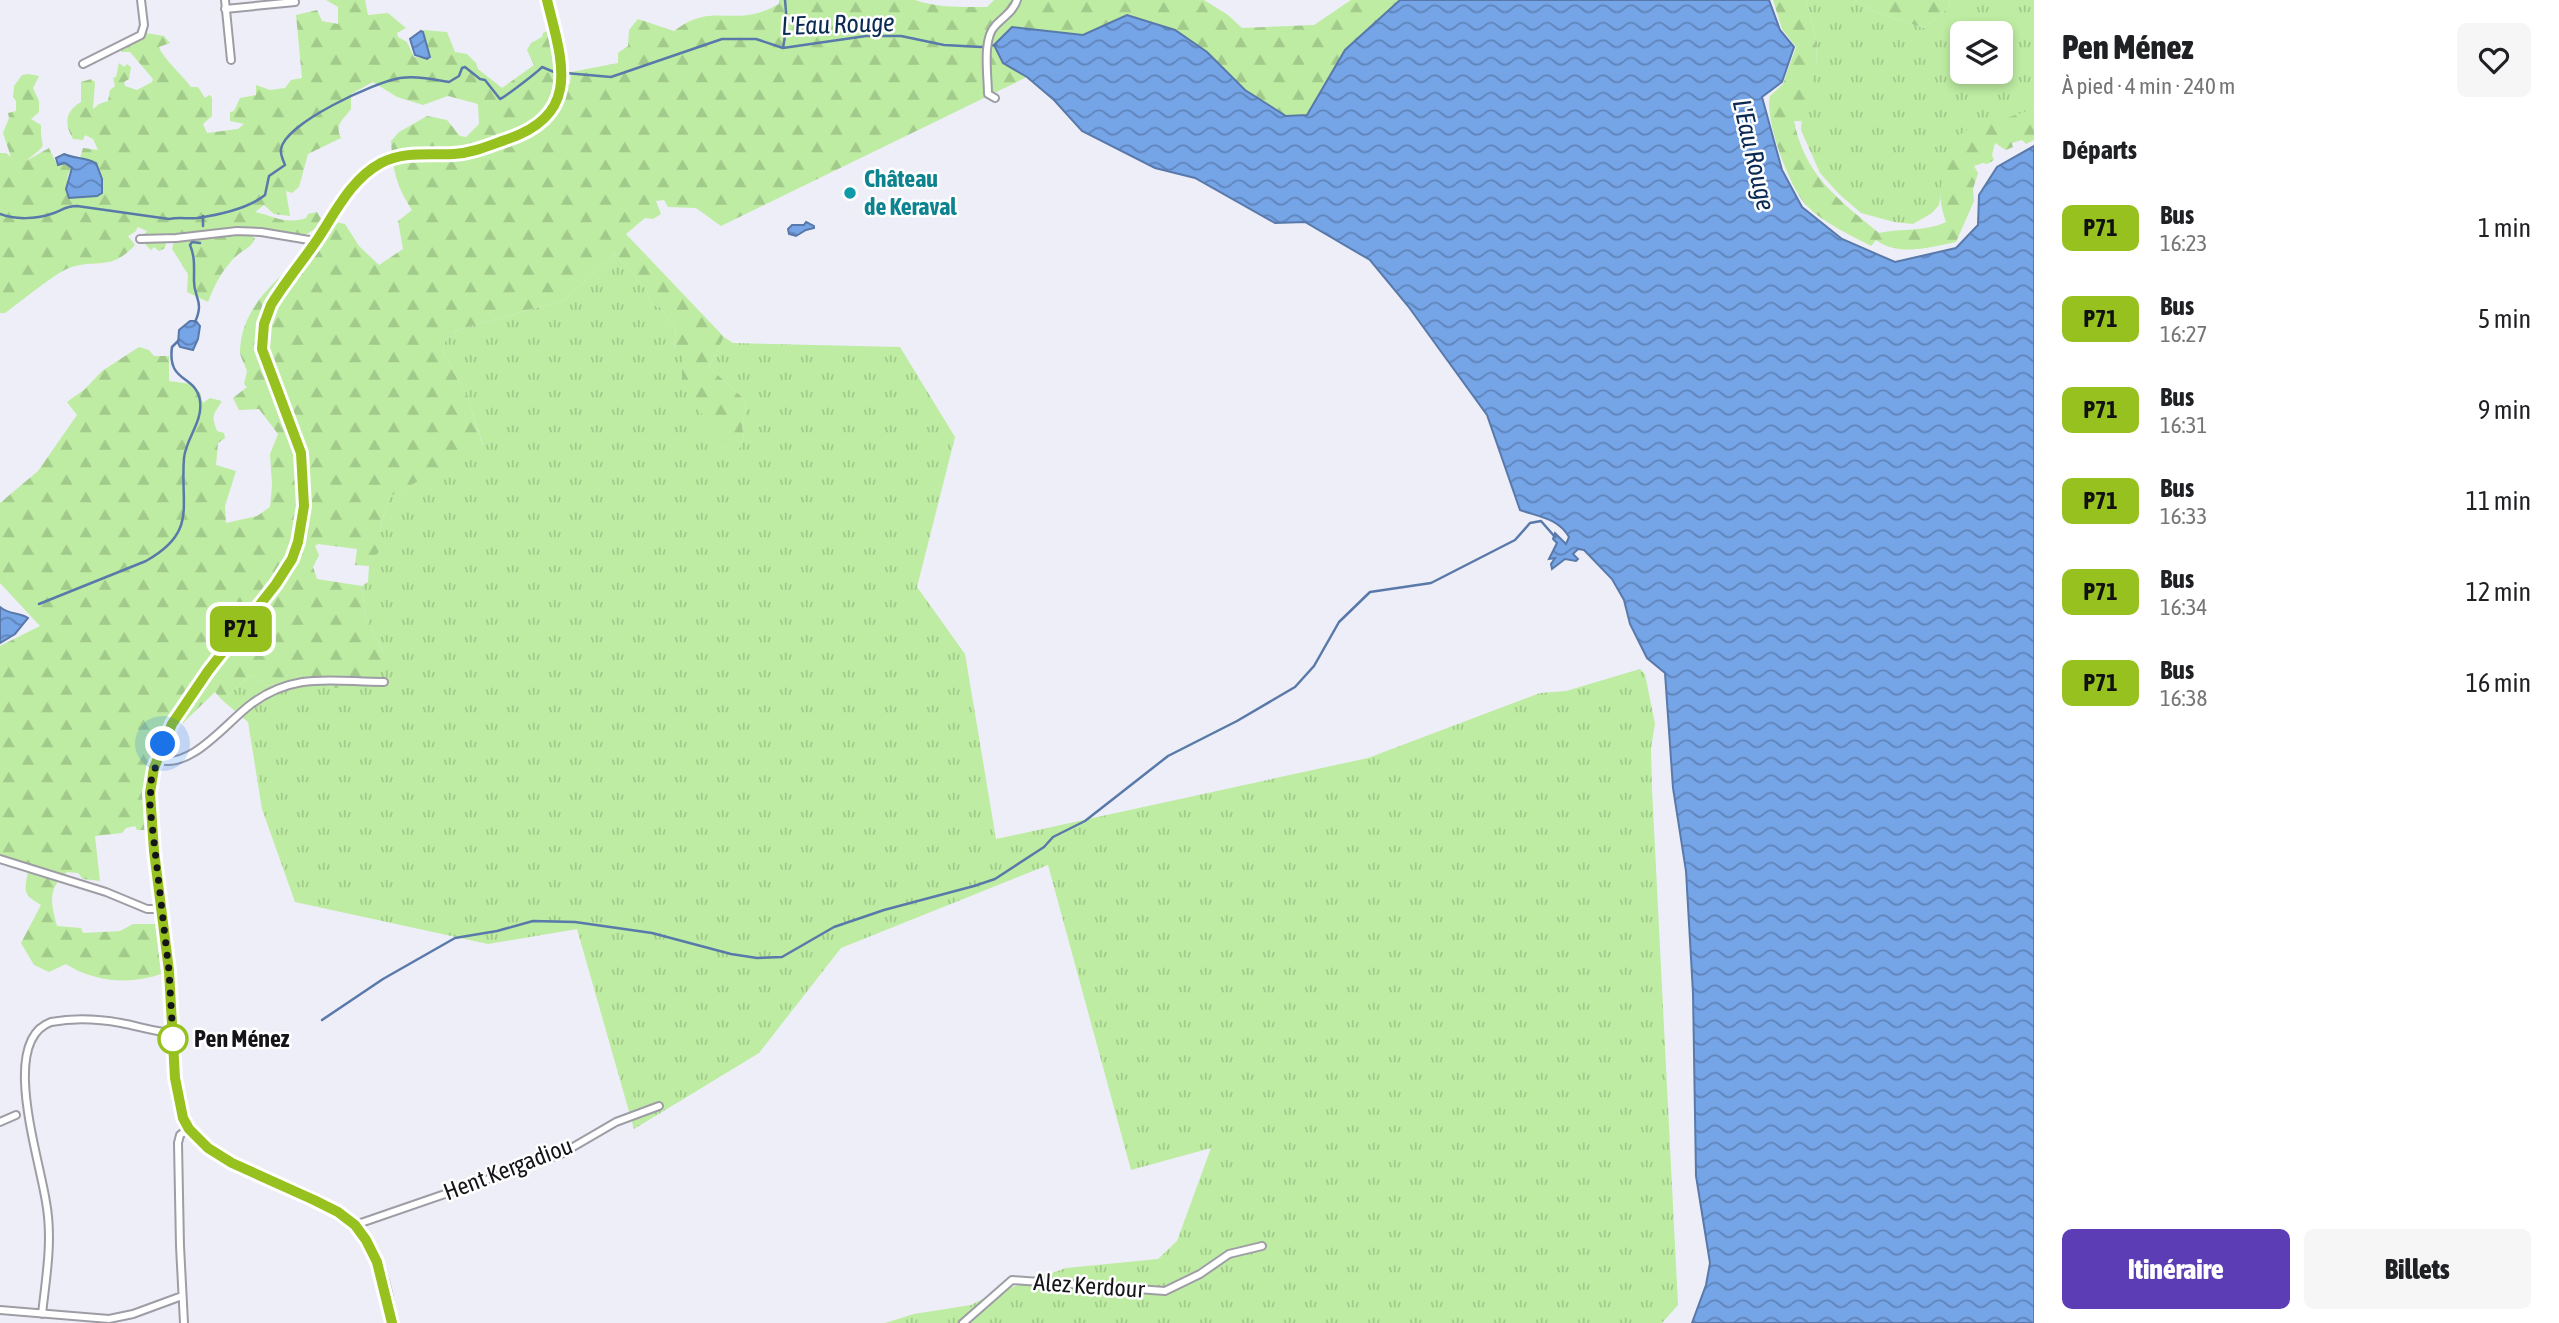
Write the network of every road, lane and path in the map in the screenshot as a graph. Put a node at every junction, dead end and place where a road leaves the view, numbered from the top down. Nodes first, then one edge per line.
1 (141, 0) edge
2 (225, 0) edge
3 (547, 0) edge
4 (1017, 0) edge
5 (295, 2) dead end
6 (225, 9) junction
7 (231, 60) dead end
8 (83, 64) dead end
9 (995, 98) dead end
10 (140, 239) dead end
11 (316, 242) junction
12 (384, 682) dead end
13 (157, 759) junction
14 (0, 859) edge
15 (162, 909) junction
16 (24, 1033) dead end
17 (173, 1033) junction
18 (659, 1106) dead end
19 (0, 1122) edge
20 (189, 1129) junction
21 (355, 1225) junction
22 (1262, 1247) dead end
23 (182, 1296) junction
24 (0, 1310) edge
25 (42, 1314) junction
26 (184, 1323) edge
27 (392, 1323) edge
28 (963, 1323) edge

1 - 8 street
2 - 6 street
3 - 11 street
4 - 9 street
5 - 6 street
6 - 7 street
10 - 11 street
11 - 13 street
12 - 13 street
13 - 15 street
14 - 15 street
15 - 17 street
16 - 17 street
17 - 20 street
18 - 21 street, Hent Kergadiou
19 - 25 street
20 - 21 street
20 - 23 street
21 - 27 street
22 - 28 street, Alez Kerdour
23 - 25 street
23 - 26 street
24 - 25 street

